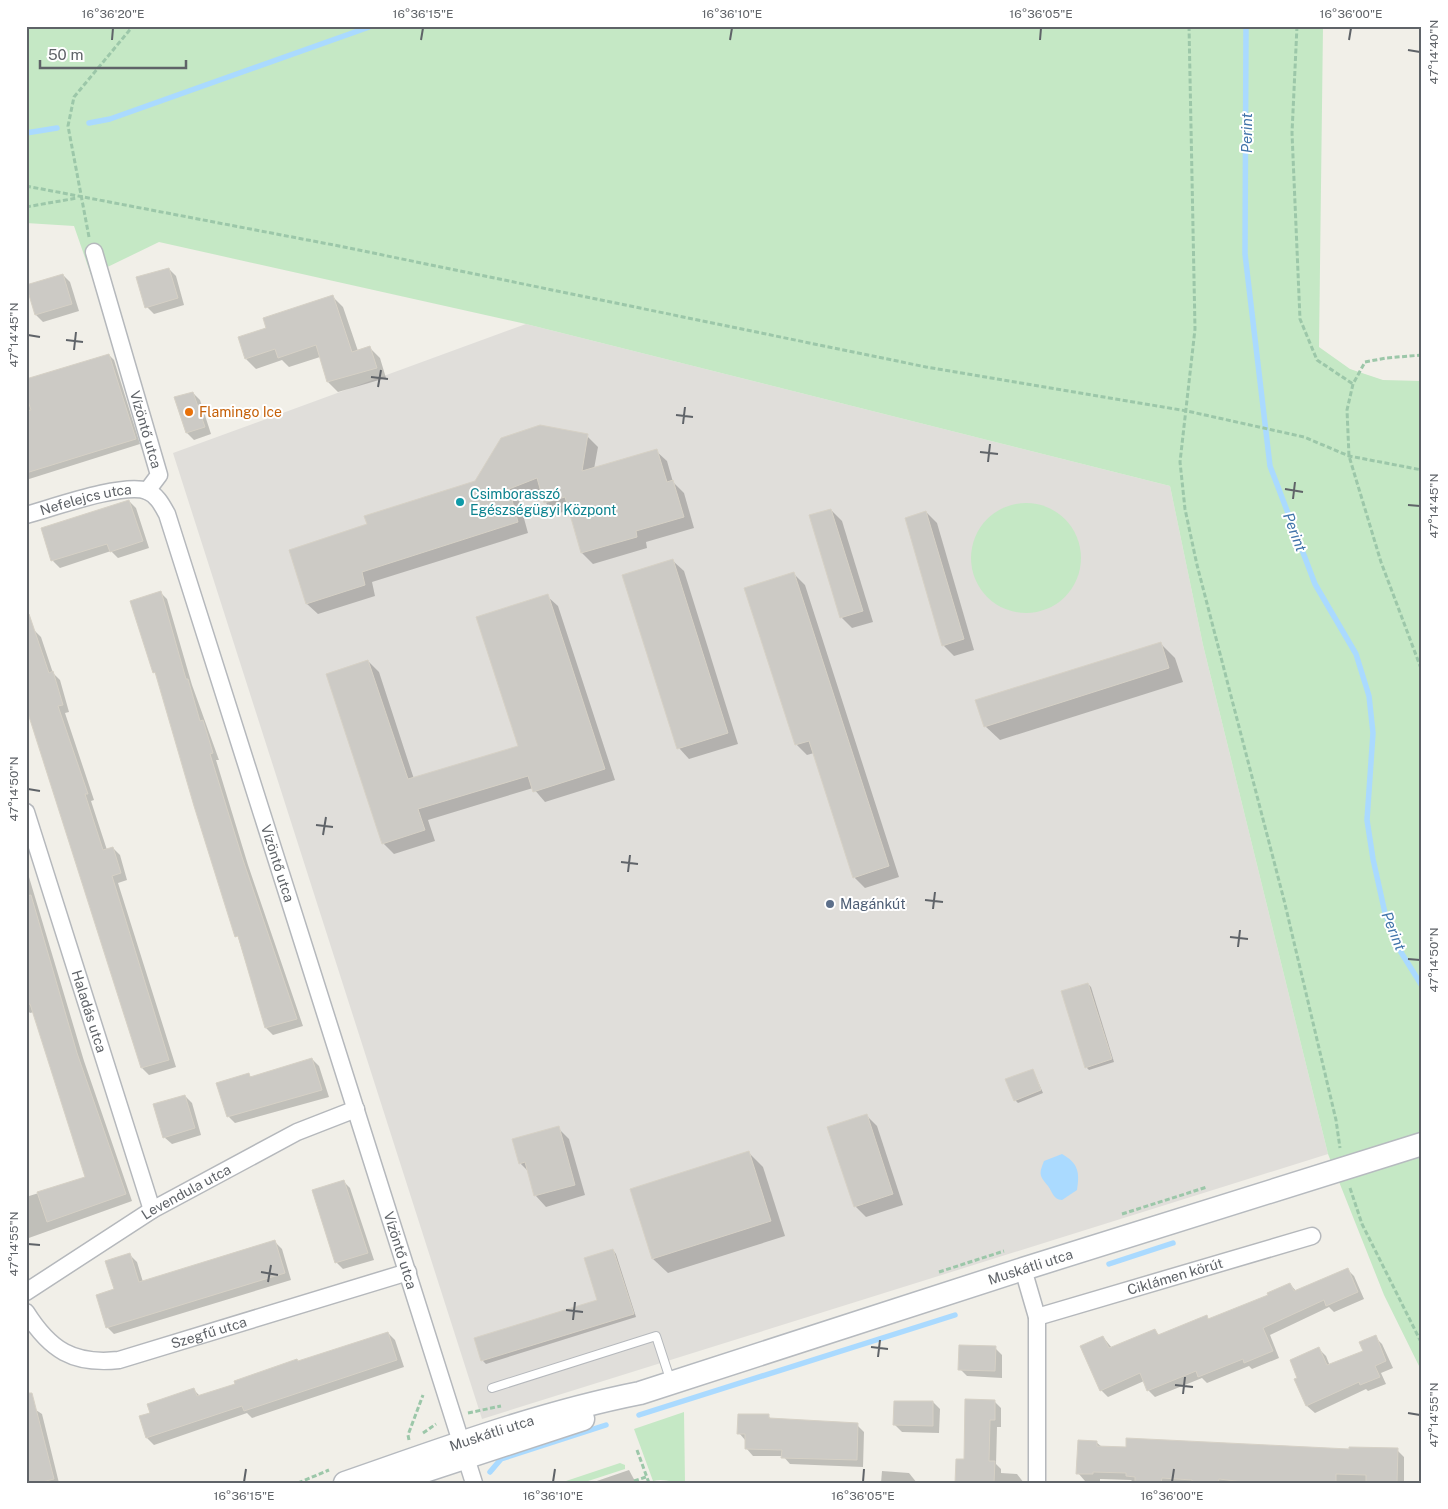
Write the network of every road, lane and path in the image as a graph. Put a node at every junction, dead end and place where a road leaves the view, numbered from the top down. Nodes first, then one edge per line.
1 (133, 26) edge
2 (1189, 26) edge
3 (1297, 26) edge
4 (26, 186) edge
5 (80, 197) junction
6 (26, 207) edge
7 (94, 252) joint
8 (1422, 355) edge
9 (1353, 384) junction
10 (1187, 411) junction
11 (1349, 456) junction
12 (1422, 470) edge
13 (147, 491) junction
14 (26, 514) edge
15 (1422, 671) edge
16 (26, 812) edge
17 (356, 1109) junction
18 (1418, 1145) edge
19 (1343, 1168) junction
20 (152, 1210) junction
21 (1312, 1236) dead end
22 (1023, 1269) junction
23 (408, 1272) junction
24 (26, 1292) edge
25 (26, 1312) edge
26 (1037, 1317) junction
27 (1422, 1344) edge
28 (671, 1383) junction
29 (492, 1388) dead end
30 (423, 1395) dead end
31 (409, 1440) dead end
32 (464, 1449) junction
33 (637, 1450) dead end
34 (646, 1477) junction
35 (634, 1481) dead end
36 (345, 1483) edge
37 (388, 1483) edge
38 (474, 1483) edge
39 (649, 1483) edge
40 (656, 1483) edge
41 (667, 1483) edge
42 (1037, 1483) edge

1 - 5 path
2 - 10 path
3 - 9 path
4 - 5 path
5 - 6 path
5 - 7 path
5 - 10 path
7 - 13 street, Vízöntő utca
8 - 9 path
9 - 11 path
10 - 11 path
10 - 19 path
11 - 12 path
11 - 15 path
13 - 14 street, Nefelejcs utca
13 - 17 street, Vízöntő utca
16 - 20 street, Haladás utca
17 - 20 street, Levendula utca
17 - 23 street, Vízöntő utca
18 - 19 main road, Muskátli utca
19 - 22 main road, Muskátli utca
19 - 27 path
20 - 24 street, Levendula utca
21 - 26 street, Ciklámen körút
22 - 26 street
22 - 28 main road, Muskátli utca
23 - 25 street, Szegfű utca
23 - 32 street, Vízöntő utca
26 - 42 street
28 - 29 lane
28 - 32 main road, Muskátli utca
30 - 31 path
32 - 36 main road, Muskátli utca
32 - 37 main road, Muskátli utca
32 - 38 street, Vízöntő utca
33 - 34 path
34 - 35 path
34 - 39 path
40 - 41 path

